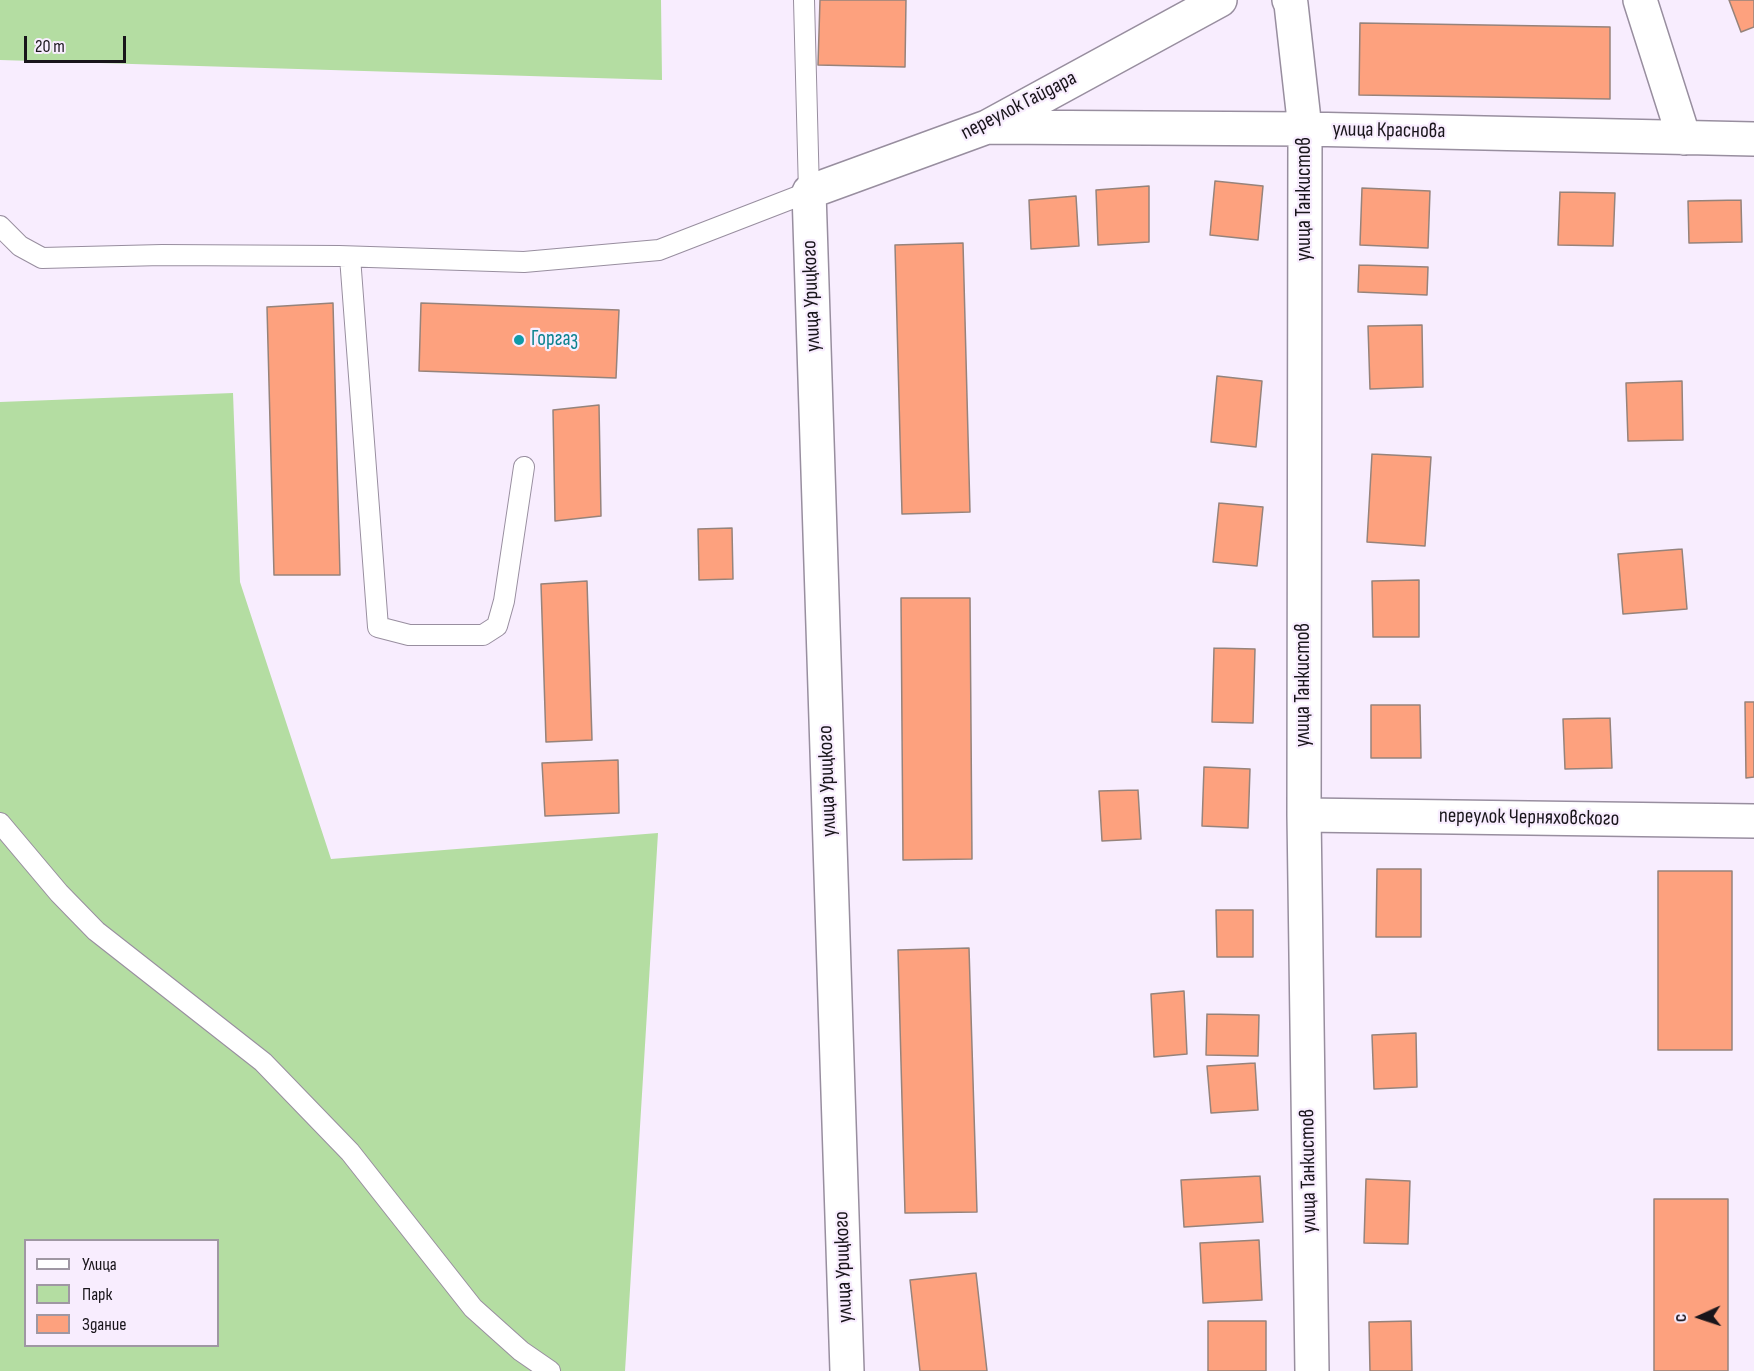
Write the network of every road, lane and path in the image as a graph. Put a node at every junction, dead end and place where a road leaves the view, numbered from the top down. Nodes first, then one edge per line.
1 (804, 0) edge
2 (1220, 0) edge
3 (1288, 0) edge
4 (1640, 0) edge
5 (987, 127) junction
6 (1305, 129) junction
7 (1684, 138) junction
8 (1754, 140) edge
9 (809, 192) junction
10 (0, 226) edge
11 (350, 257) junction
12 (524, 467) dead end
13 (1304, 815) junction
14 (1754, 821) edge
15 (0, 823) edge
16 (550, 1371) edge
17 (847, 1371) edge
18 (1312, 1371) edge

1 - 9 lane
2 - 5 street, переулок Гайдара
3 - 6 street, улица Танкистов
4 - 7 street
5 - 6 street, улица Краснова
5 - 9 street, переулок Гайдара
6 - 7 street, улица Краснова
6 - 13 street, улица Танкистов
7 - 8 street, улица Краснова
9 - 11 lane
9 - 17 street, улица Урицкого
10 - 11 lane
11 - 12 lane
13 - 14 street, переулок Черняховского
13 - 18 street, улица Танкистов
15 - 16 lane

